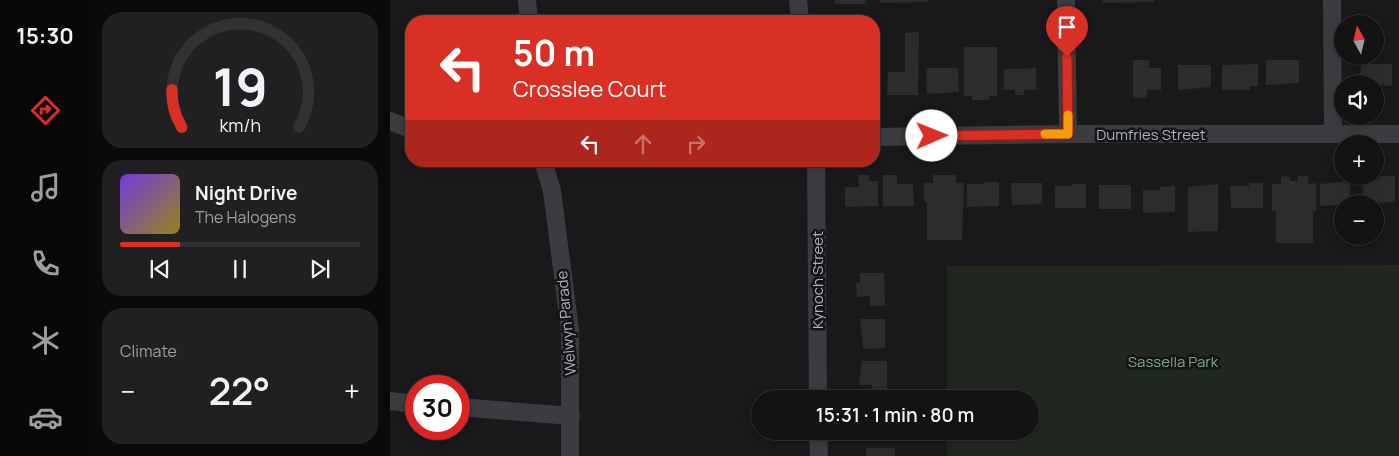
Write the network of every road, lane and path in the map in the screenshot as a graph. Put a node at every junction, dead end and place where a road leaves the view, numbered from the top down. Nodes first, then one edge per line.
1 (527, 0) edge
2 (798, 0) edge
3 (1066, 0) edge
4 (1332, 0) edge
5 (529, 15) edge
6 (799, 15) edge
7 (390, 121) edge
8 (405, 127) edge
9 (1068, 134) junction
10 (1333, 134) junction
11 (1399, 134) edge
12 (880, 137) edge
13 (545, 167) edge
14 (554, 167) edge
15 (816, 167) edge
16 (552, 191) junction
17 (818, 390) edge
18 (390, 402) edge
19 (405, 403) edge
20 (470, 408) edge
21 (571, 416) junction
22 (818, 440) edge
23 (570, 456) edge
24 (819, 456) edge

1 - 5 street
2 - 6 street
3 - 9 street
4 - 10 street
7 - 8 street
9 - 10 street, Dumfries Street
9 - 12 street, Dumfries Street
10 - 11 street, Dumfries Street
13 - 16 street, Welwyn Parade
14 - 16 street, Welwyn Parade
15 - 17 street, Kynoch Street
16 - 21 street, Welwyn Parade
18 - 19 street
20 - 21 street
21 - 23 street, Welwyn Parade
22 - 24 street

